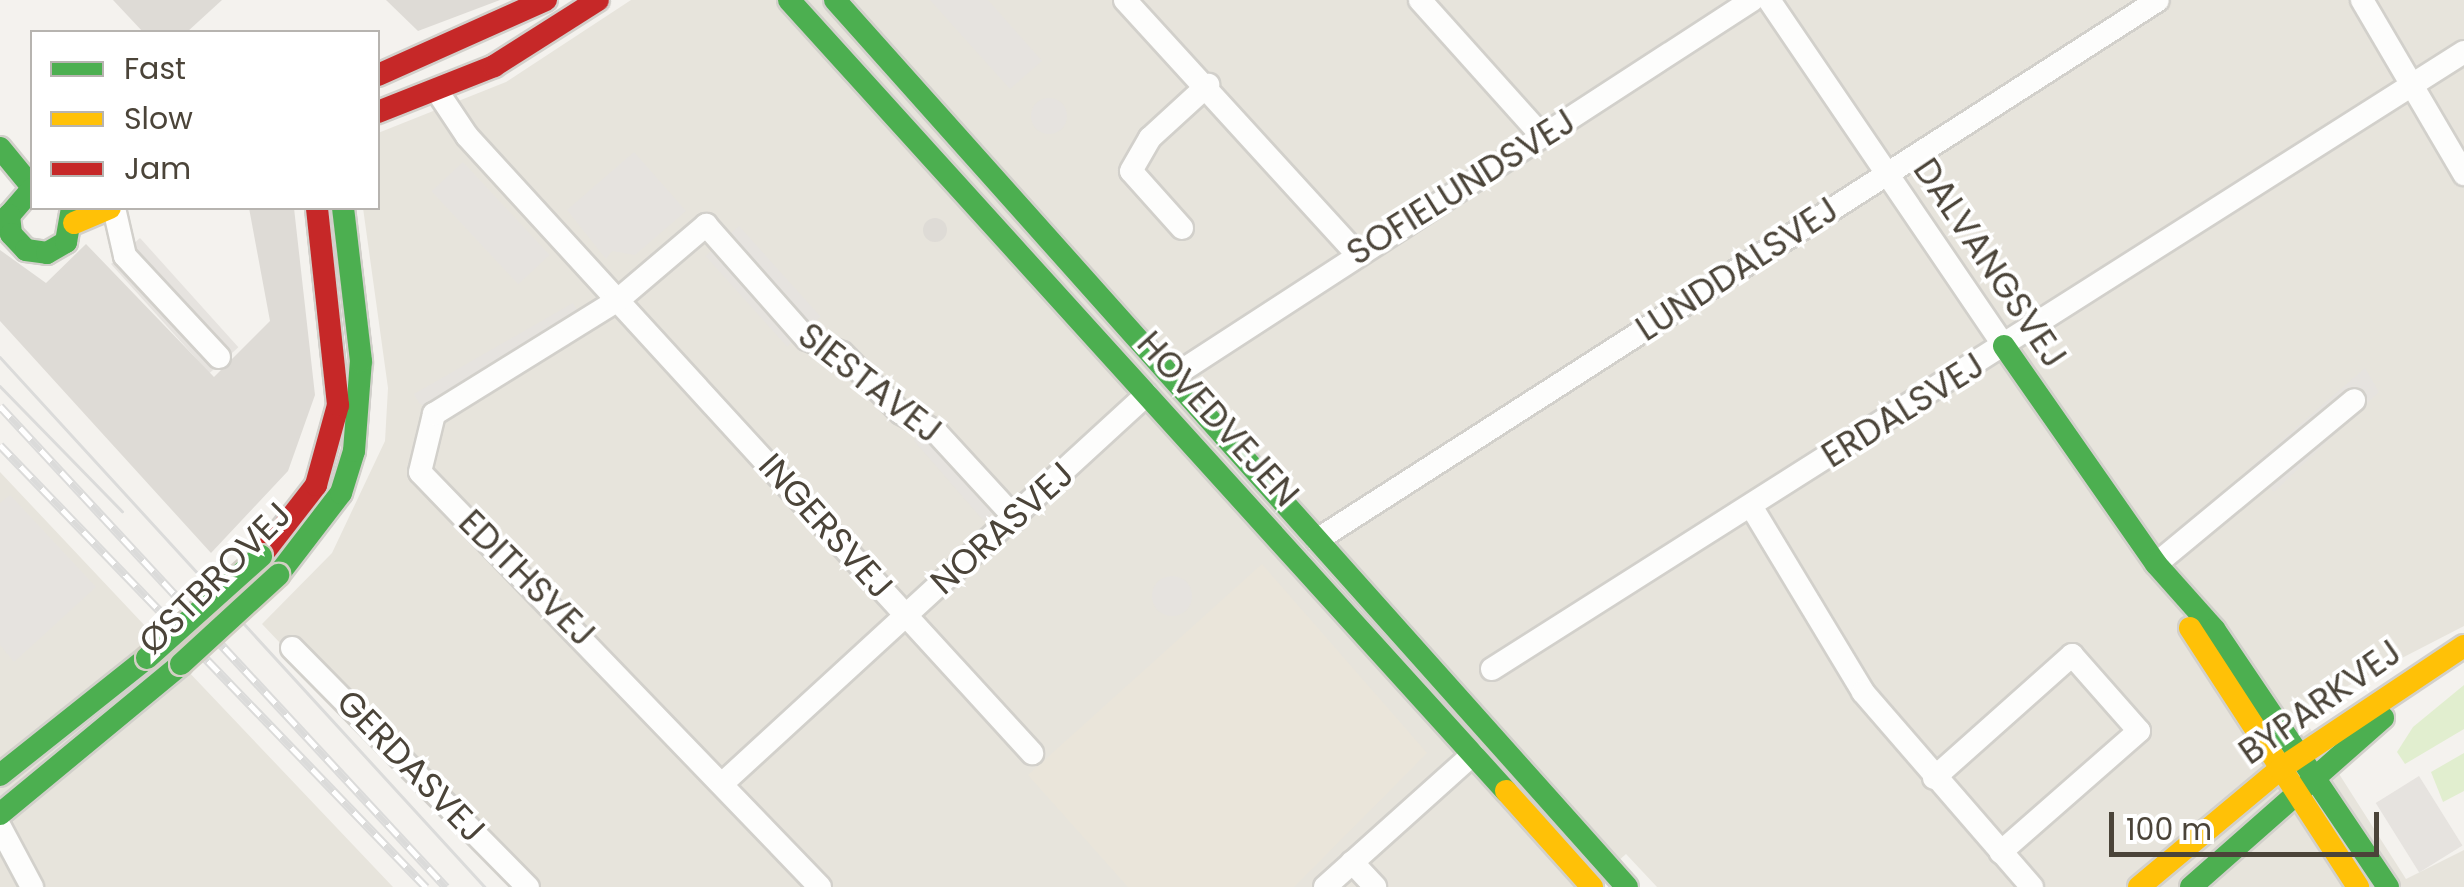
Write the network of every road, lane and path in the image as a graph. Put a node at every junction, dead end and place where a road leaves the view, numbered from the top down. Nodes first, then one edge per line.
1 (546, 0) edge
2 (598, 0) edge
3 (789, 0) edge
4 (835, 0) edge
5 (1125, 0) edge
6 (1420, 0) edge
7 (1752, 0) edge
8 (1769, 0) edge
9 (2158, 0) edge
10 (2362, 0) edge
11 (2464, 52) edge
12 (380, 74) edge
13 (2411, 84) junction
14 (1208, 85) junction
15 (437, 92) junction
16 (380, 111) edge
17 (1542, 136) junction
18 (0, 148) edge
19 (0, 172) edge
20 (1887, 173) junction
21 (2464, 174) edge
22 (27, 191) edge
23 (101, 210) edge
24 (113, 210) edge
25 (317, 210) edge
26 (343, 210) edge
27 (73, 215) edge
28 (1182, 228) dead end
29 (1357, 254) junction
30 (618, 300) junction
31 (2004, 346) junction
32 (219, 357) dead end
33 (1172, 376) junction
34 (1147, 394) junction
35 (2354, 400) dead end
36 (1751, 506) junction
37 (1297, 518) junction
38 (1016, 519) junction
39 (1317, 540) junction
40 (2156, 564) junction
41 (906, 614) junction
42 (292, 648) dead end
43 (2457, 650) edge
44 (1492, 670) dead end
45 (1032, 753) dead end
46 (1473, 754) junction
47 (2302, 754) junction
48 (2280, 769) junction
49 (0, 775) edge
50 (1934, 778) junction
51 (2318, 778) junction
52 (723, 783) junction
53 (2298, 795) junction
54 (0, 814) edge
55 (0, 828) edge
56 (2001, 852) junction
57 (1352, 862) junction
58 (32, 887) edge
59 (528, 887) edge
60 (820, 887) edge
61 (1325, 887) edge
62 (1375, 887) edge
63 (1592, 887) edge
64 (1626, 887) edge
65 (2032, 887) edge
66 (2138, 887) edge
67 (2190, 887) edge
68 (2358, 887) edge
69 (2388, 887) edge

1 - 12 street
2 - 15 street
3 - 34 street, HOVEDVEJEN
4 - 33 street, HOVEDVEJEN
5 - 14 street
6 - 17 street
7 - 17 street, SOFIELUNDSVEJ
8 - 20 street, DALVANGSVEJ
9 - 20 street, LUNDDALSVEJ
10 - 13 street
11 - 13 street, ERDALSVEJ
13 - 21 street
13 - 31 street, ERDALSVEJ
14 - 28 street
14 - 29 street
15 - 16 street
15 - 30 street
17 - 29 street, SOFIELUNDSVEJ
18 - 22 street
19 - 22 street
20 - 31 street, DALVANGSVEJ
20 - 39 street, LUNDDALSVEJ
22 - 27 street
23 - 27 street
24 - 32 street
25 - 49 street, ØSTBROVEJ, bridge
26 - 54 street, ØSTBROVEJ, bridge
29 - 33 street, SOFIELUNDSVEJ
30 - 38 street, SIESTAVEJ
30 - 41 street, INGERSVEJ
30 - 52 street, EDITHSVEJ
31 - 36 street, ERDALSVEJ
31 - 40 street, DALVANGSVEJ
33 - 37 street, HOVEDVEJEN
34 - 37 street
34 - 38 street, NORASVEJ
34 - 46 street, HOVEDVEJEN
35 - 40 street
36 - 44 street, ERDALSVEJ
36 - 50 street
37 - 39 street, HOVEDVEJEN
38 - 41 street, NORASVEJ
39 - 64 street, HOVEDVEJEN
40 - 47 street, DALVANGSVEJ
40 - 48 street, DALVANGSVEJ
41 - 45 street, INGERSVEJ
41 - 52 street, NORASVEJ
42 - 59 street, GERDASVEJ
43 - 47 street, BYPARKVEJ
43 - 51 street, BYPARKVEJ
46 - 57 street
46 - 63 street, HOVEDVEJEN
47 - 48 street, BYPARKVEJ
47 - 51 street, DALVANGSVEJ
48 - 53 street, DALVANGSVEJ
48 - 66 street, BYPARKVEJ
50 - 56 street
50 - 56 street
51 - 53 street, BYPARKVEJ
51 - 69 street, DALVANGSVEJ
52 - 60 street, EDITHSVEJ
53 - 67 street, BYPARKVEJ
53 - 68 street, DALVANGSVEJ
55 - 58 street
56 - 65 street
57 - 61 street
57 - 62 street

